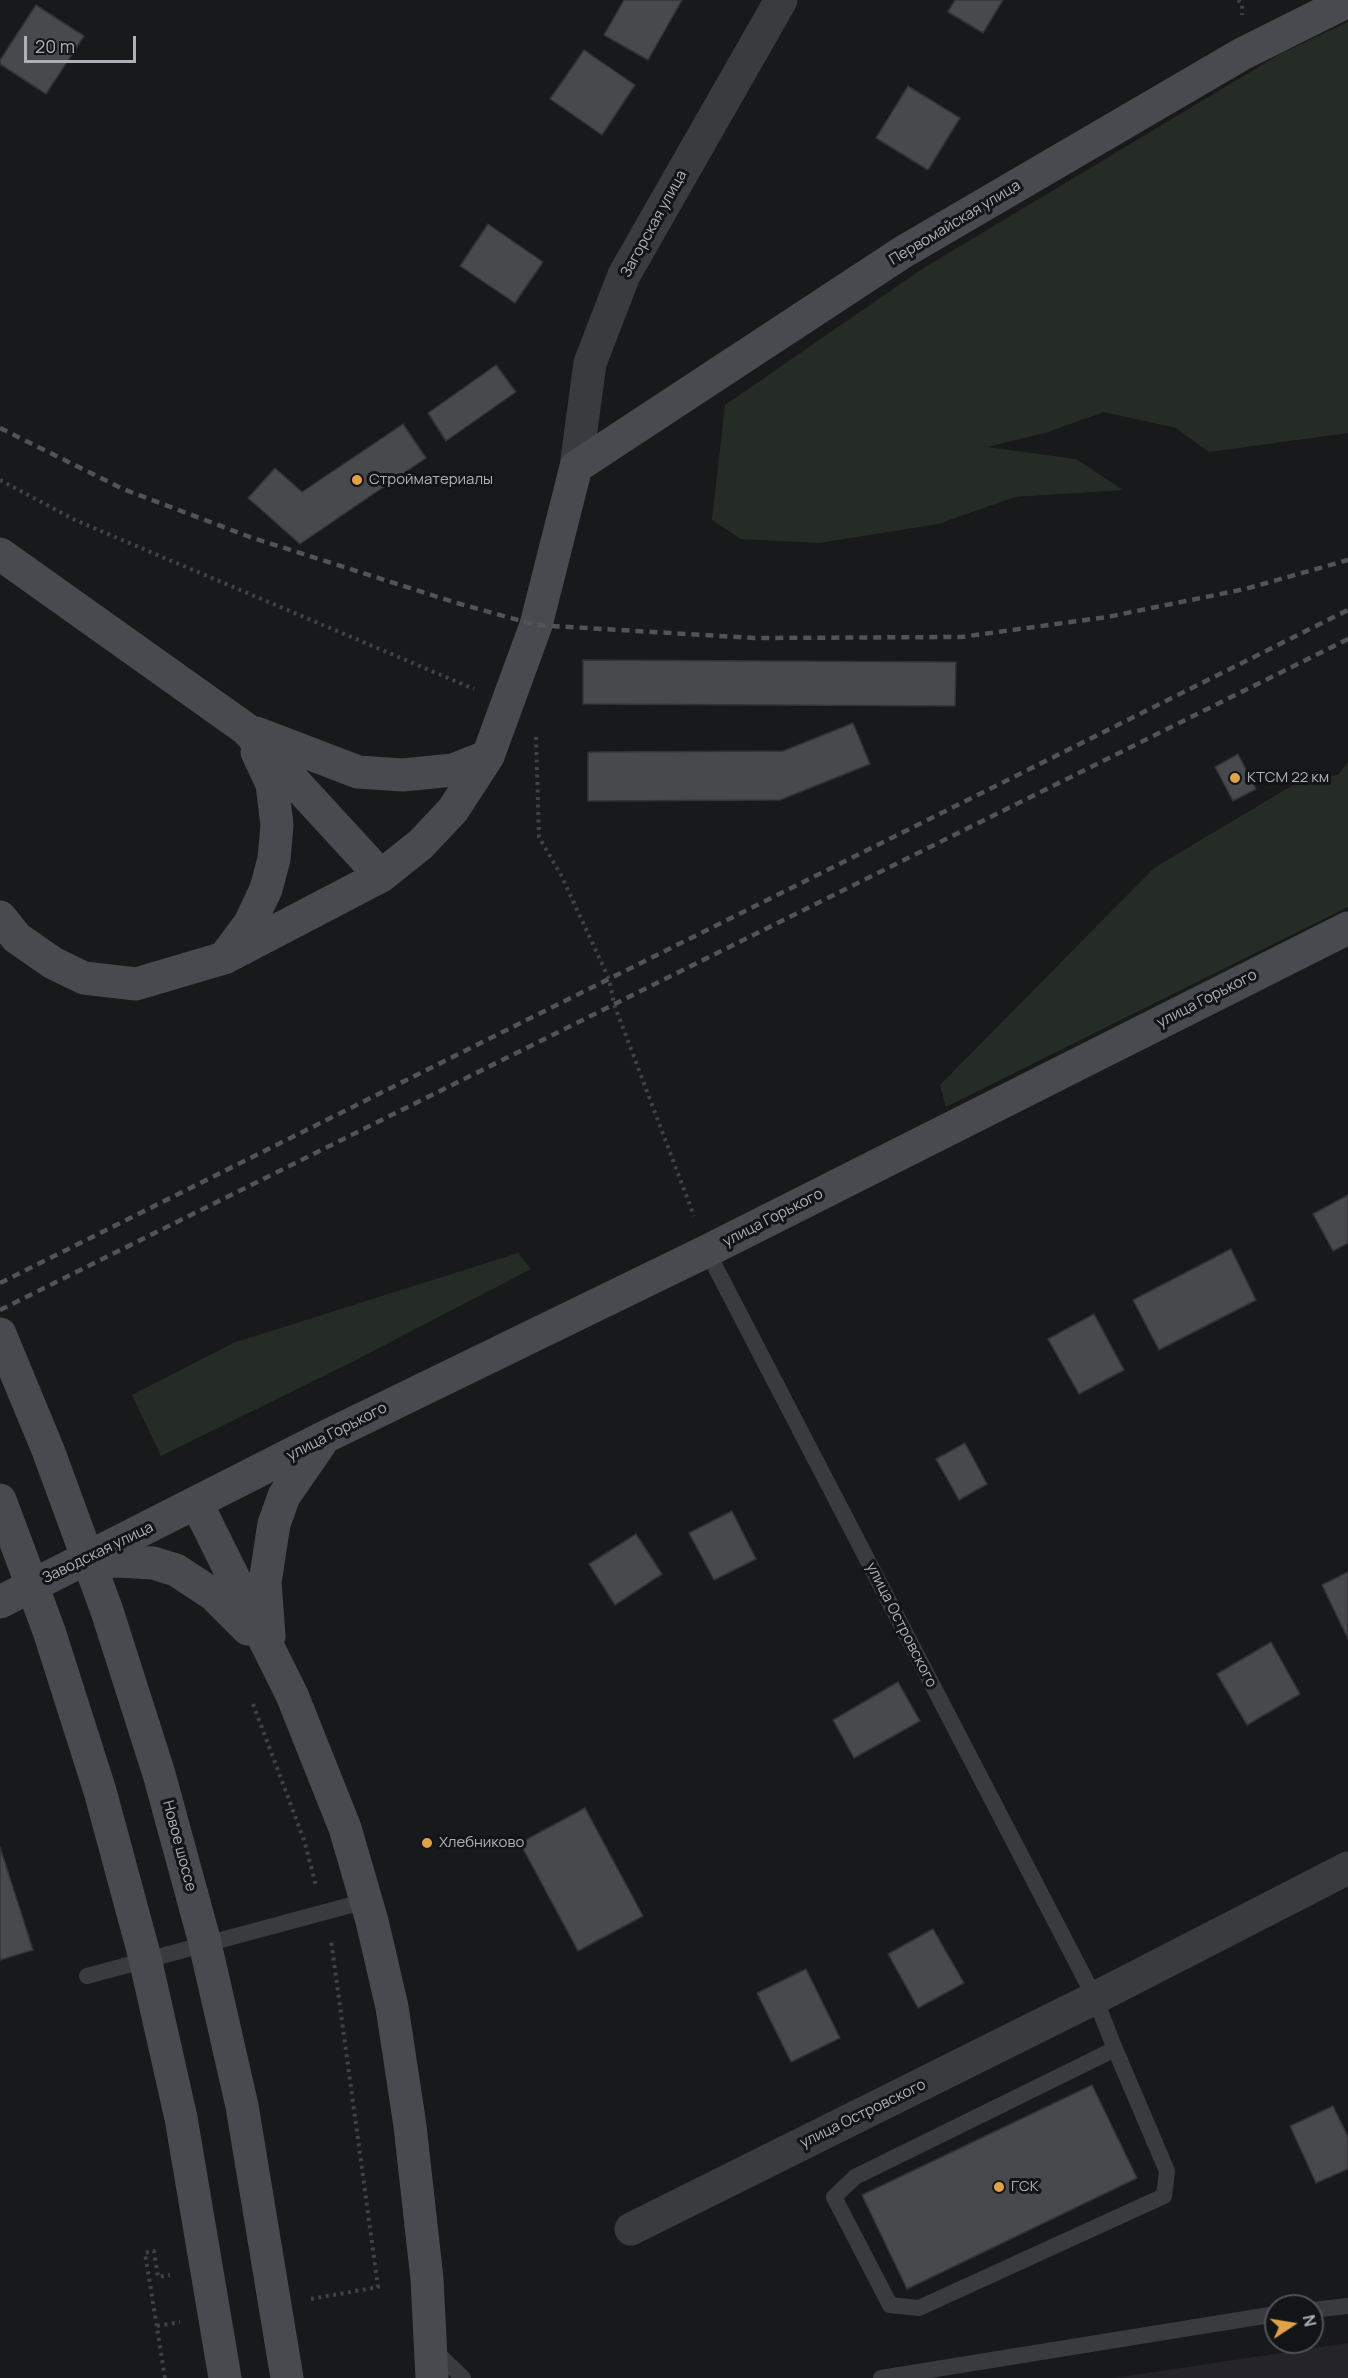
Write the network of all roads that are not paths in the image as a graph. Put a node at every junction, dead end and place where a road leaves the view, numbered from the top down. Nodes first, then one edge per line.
1 (781, 0) edge
2 (1348, 1) edge
3 (576, 467) junction
4 (0, 554) edge
5 (0, 583) edge
6 (69, 606) junction
7 (246, 729) junction
8 (488, 756) junction
9 (381, 876) junction
10 (0, 916) edge
11 (1348, 928) edge
12 (224, 958) junction
13 (707, 1251) junction
14 (0, 1334) edge
15 (325, 1437) junction
16 (0, 1500) edge
17 (196, 1504) junction
18 (68, 1567) junction
19 (0, 1602) edge
20 (270, 1652) junction
21 (1348, 1868) edge
22 (366, 1901) junction
23 (87, 1976) dead end
24 (1095, 1998) junction
25 (1115, 2049) junction
26 (631, 2229) dead end
27 (1348, 2306) edge
28 (1324, 2309) edge
29 (1264, 2316) edge
30 (431, 2362) edge
31 (225, 2378) edge
32 (287, 2378) edge
33 (463, 2378) edge
34 (881, 2378) edge

1 - 3 street, Загорская улица
2 - 3 street, Первомайская улица
3 - 8 street
4 - 6 street
5 - 6 street
6 - 7 street
7 - 8 street
7 - 9 street
7 - 12 street
8 - 9 street
9 - 12 street
10 - 12 street
11 - 13 street, улица Горького
13 - 15 street, улица Горького
13 - 24 lane, улица Островского
14 - 32 street, Новое шоссе, bridge
15 - 17 street, улица Горького
15 - 20 street
16 - 31 street, bridge
17 - 18 street, Заводская улица
17 - 20 street
18 - 19 street, Заводская улица
18 - 20 street
20 - 22 street
21 - 24 street, улица Островского
22 - 23 lane
22 - 30 street
24 - 25 lane
24 - 26 street, улица Островского
25 - 25 lane
27 - 28 lane
29 - 34 lane
30 - 33 lane

